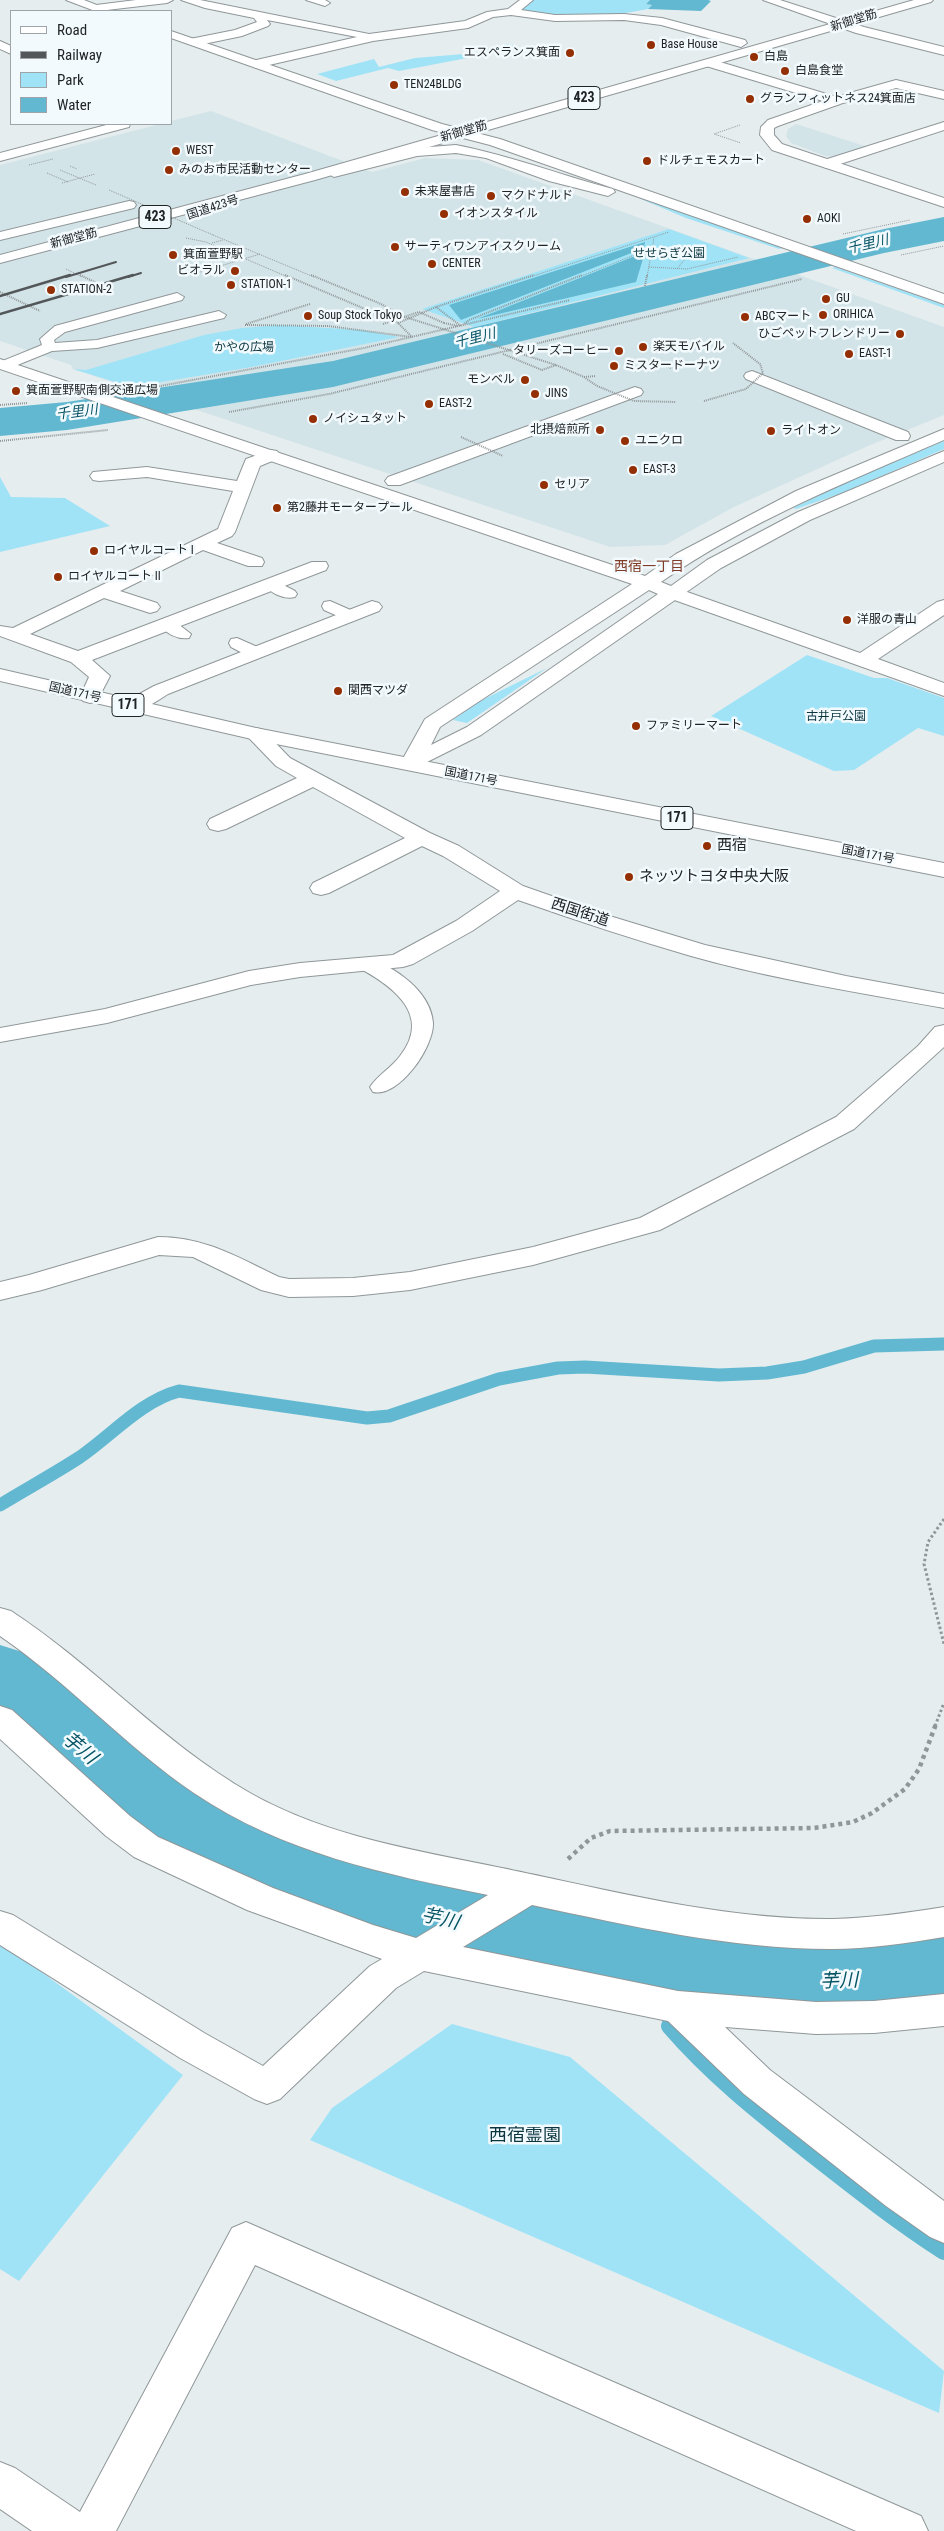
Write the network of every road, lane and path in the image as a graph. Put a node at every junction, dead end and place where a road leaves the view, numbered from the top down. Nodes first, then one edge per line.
1 (72, 0) edge
2 (167, 0) edge
3 (187, 0) edge
4 (311, 0) edge
5 (527, 0) edge
6 (769, 0) edge
7 (927, 0) edge
8 (325, 3) dead end
9 (872, 3) dead end
10 (101, 10) edge
11 (511, 12) junction
12 (257, 14) junction
13 (824, 19) junction
14 (842, 24) junction
15 (172, 34) edge
16 (373, 37) junction
17 (194, 42) junction
18 (741, 43) junction
19 (944, 51) edge
20 (710, 63) junction
21 (256, 64) junction
22 (944, 95) edge
23 (836, 101) junction
24 (511, 106) dead end
25 (463, 119) dead end
26 (120, 125) edge
27 (944, 126) edge
28 (436, 127) junction
29 (459, 133) junction
30 (0, 148) edge
31 (363, 148) dead end
32 (14, 153) junction
33 (0, 157) edge
34 (53, 159) dead end
35 (826, 164) junction
36 (30, 165) dead end
37 (67, 173) dead end
38 (95, 174) dead end
39 (310, 177) junction
40 (80, 178) junction
41 (62, 183) dead end
42 (231, 183) dead end
43 (608, 192) junction
44 (142, 202) dead end
45 (944, 203) edge
46 (917, 219) dead end
47 (672, 231) dead end
48 (843, 234) dead end
49 (0, 236) edge
50 (182, 236) dead end
51 (654, 237) junction
52 (224, 239) junction
53 (212, 243) dead end
54 (711, 245) dead end
55 (944, 246) edge
56 (0, 247) edge
57 (652, 248) junction
58 (260, 254) junction
59 (742, 256) dead end
60 (894, 257) dead end
61 (0, 259) edge
62 (649, 267) junction
63 (66, 269) dead end
64 (678, 269) junction
65 (0, 272) edge
66 (192, 274) dead end
67 (803, 279) dead end
68 (645, 286) dead end
69 (114, 291) dead end
70 (0, 292) edge
71 (178, 297) dead end
72 (944, 299) edge
73 (570, 300) dead end
74 (310, 304) dead end
75 (436, 307) junction
76 (42, 312) dead end
77 (944, 313) edge
78 (219, 315) dead end
79 (405, 317) junction
80 (398, 323) junction
81 (245, 324) dead end
82 (383, 324) dead end
83 (240, 326) dead end
84 (461, 327) junction
85 (412, 337) junction
86 (733, 343) dead end
87 (50, 347) junction
88 (502, 353) junction
89 (556, 365) junction
90 (651, 366) dead end
91 (5, 368) edge
92 (671, 368) dead end
93 (752, 376) dead end
94 (147, 388) dead end
95 (635, 392) dead end
96 (704, 401) dead end
97 (676, 402) dead end
98 (221, 413) dead end
99 (109, 430) dead end
100 (944, 434) edge
101 (902, 436) dead end
102 (461, 437) dead end
103 (0, 441) edge
104 (271, 455) junction
105 (503, 456) dead end
106 (944, 456) edge
107 (97, 474) dead end
108 (394, 481) dead end
109 (243, 487) junction
110 (202, 544) junction
111 (255, 562) dead end
112 (319, 566) dead end
113 (647, 583) junction
114 (272, 584) junction
115 (102, 591) junction
116 (673, 593) junction
117 (290, 594) dead end
118 (330, 606) dead end
119 (944, 606) edge
120 (150, 607) dead end
121 (372, 607) dead end
122 (349, 616) junction
123 (8, 632) edge
124 (237, 643) dead end
125 (256, 653) junction
126 (78, 658) junction
127 (862, 661) junction
128 (0, 675) edge
129 (944, 690) edge
130 (90, 697) junction
131 (132, 706) junction
132 (256, 734) junction
133 (411, 764) junction
134 (313, 779) junction
135 (218, 824) dead end
136 (422, 838) junction
137 (944, 870) edge
138 (321, 888) dead end
139 (516, 892) junction
140 (368, 965) junction
141 (944, 1001) edge
142 (944, 1032) edge
143 (0, 1036) edge
144 (380, 1087) dead end
145 (0, 1291) edge
146 (944, 1519) edge
147 (0, 1620) edge
148 (944, 1644) edge
149 (944, 1703) edge
150 (0, 1719) edge
151 (528, 1889) junction
152 (944, 1922) edge
153 (0, 1926) edge
154 (429, 1948) junction
155 (678, 2007) junction
156 (944, 2010) edge
157 (944, 2224) edge
158 (0, 2483) edge
159 (70, 2531) edge
160 (92, 2531) edge
161 (906, 2531) edge

1 - 10 main road
2 - 10 main road
3 - 12 main road
4 - 8 lane
5 - 11 main road
6 - 13 main road
7 - 14 main road, 新御堂筋 / 423
9 - 13 main road, 新御堂筋 / 423
11 - 16 main road
11 - 18 main road
12 - 16 main road
12 - 17 main road
13 - 14 main road
13 - 18 main road, 新御堂筋 / 423
14 - 19 main road
14 - 20 main road, 新御堂筋 / 423
15 - 17 main road
16 - 21 main road
17 - 21 main road
18 - 24 main road, 新御堂筋 / 423
20 - 23 main road
20 - 29 main road, 新御堂筋 / 423
21 - 28 main road
22 - 23 main road
23 - 35 main road
25 - 28 main road, 新御堂筋
26 - 32 main road
27 - 35 main road
28 - 29 main road
28 - 31 main road, 新御堂筋
29 - 39 main road, 新御堂筋 / 423
29 - 43 main road
29 - 72 main road
30 - 32 main road
32 - 33 main road
34 - 36 path, bridge
35 - 45 main road
37 - 40 path
38 - 40 path
39 - 43 main road
39 - 61 main road, 新御堂筋 / 423
39 - 65 main road, 国道423号 / 423
40 - 41 path
40 - 52 path, bridge
42 - 56 main road, 新御堂筋 / 423
43 - 77 main road
44 - 49 main road, 423
46 - 48 path
47 - 51 path
50 - 80 path
51 - 57 path
51 - 75 path
52 - 53 path
52 - 58 path
54 - 64 path
55 - 60 path
57 - 62 path
57 - 84 path
58 - 66 path, bridge
58 - 79 path
59 - 64 path
62 - 64 path
62 - 68 path
63 - 69 path
67 - 88 path
70 - 76 path
71 - 87 lane
73 - 84 path
74 - 81 path
75 - 80 path
75 - 84 path
78 - 87 lane
79 - 82 path, bridge
79 - 84 path, bridge
79 - 89 path, bridge
80 - 85 path
83 - 85 path
84 - 85 path
85 - 94 path
86 - 96 path, bridge
87 - 91 lane
88 - 89 path
88 - 98 path
89 - 97 path, bridge
90 - 92 path
91 - 104 main road
93 - 101 main road
95 - 108 main road
99 - 103 path
100 - 113 main road
102 - 105 path, bridge
104 - 109 main road
104 - 113 main road
106 - 116 main road
107 - 109 main road
109 - 110 main road
110 - 111 main road
110 - 115 main road
112 - 114 main road
113 - 116 main road
113 - 133 main road
114 - 117 lane
114 - 126 main road
115 - 120 main road
115 - 123 main road
116 - 127 main road
116 - 133 main road
118 - 122 lane
119 - 127 main road
121 - 122 main road
122 - 125 main road
123 - 126 main road
124 - 125 lane
125 - 131 main road
126 - 130 main road
127 - 129 main road
128 - 130 main road, 国道171号 / 171
130 - 131 main road, 国道171号 / 171
131 - 132 main road, 国道171号 / 171
132 - 133 main road, 国道171号 / 171
132 - 134 main road, 西国街道
133 - 137 main road, 国道171号 / 171
134 - 135 main road
134 - 136 main road, 西国街道
136 - 138 main road
136 - 139 main road, 西国街道
139 - 140 main road
139 - 141 main road, 西国街道
140 - 143 main road
140 - 144 lane
142 - 145 main road
146 - 148 path
147 - 151 main road
149 - 151 path
150 - 154 main road
151 - 152 main road
151 - 154 main road
153 - 154 main road
154 - 155 main road
155 - 156 main road
155 - 157 main road
158 - 159 main road
160 - 161 main road

